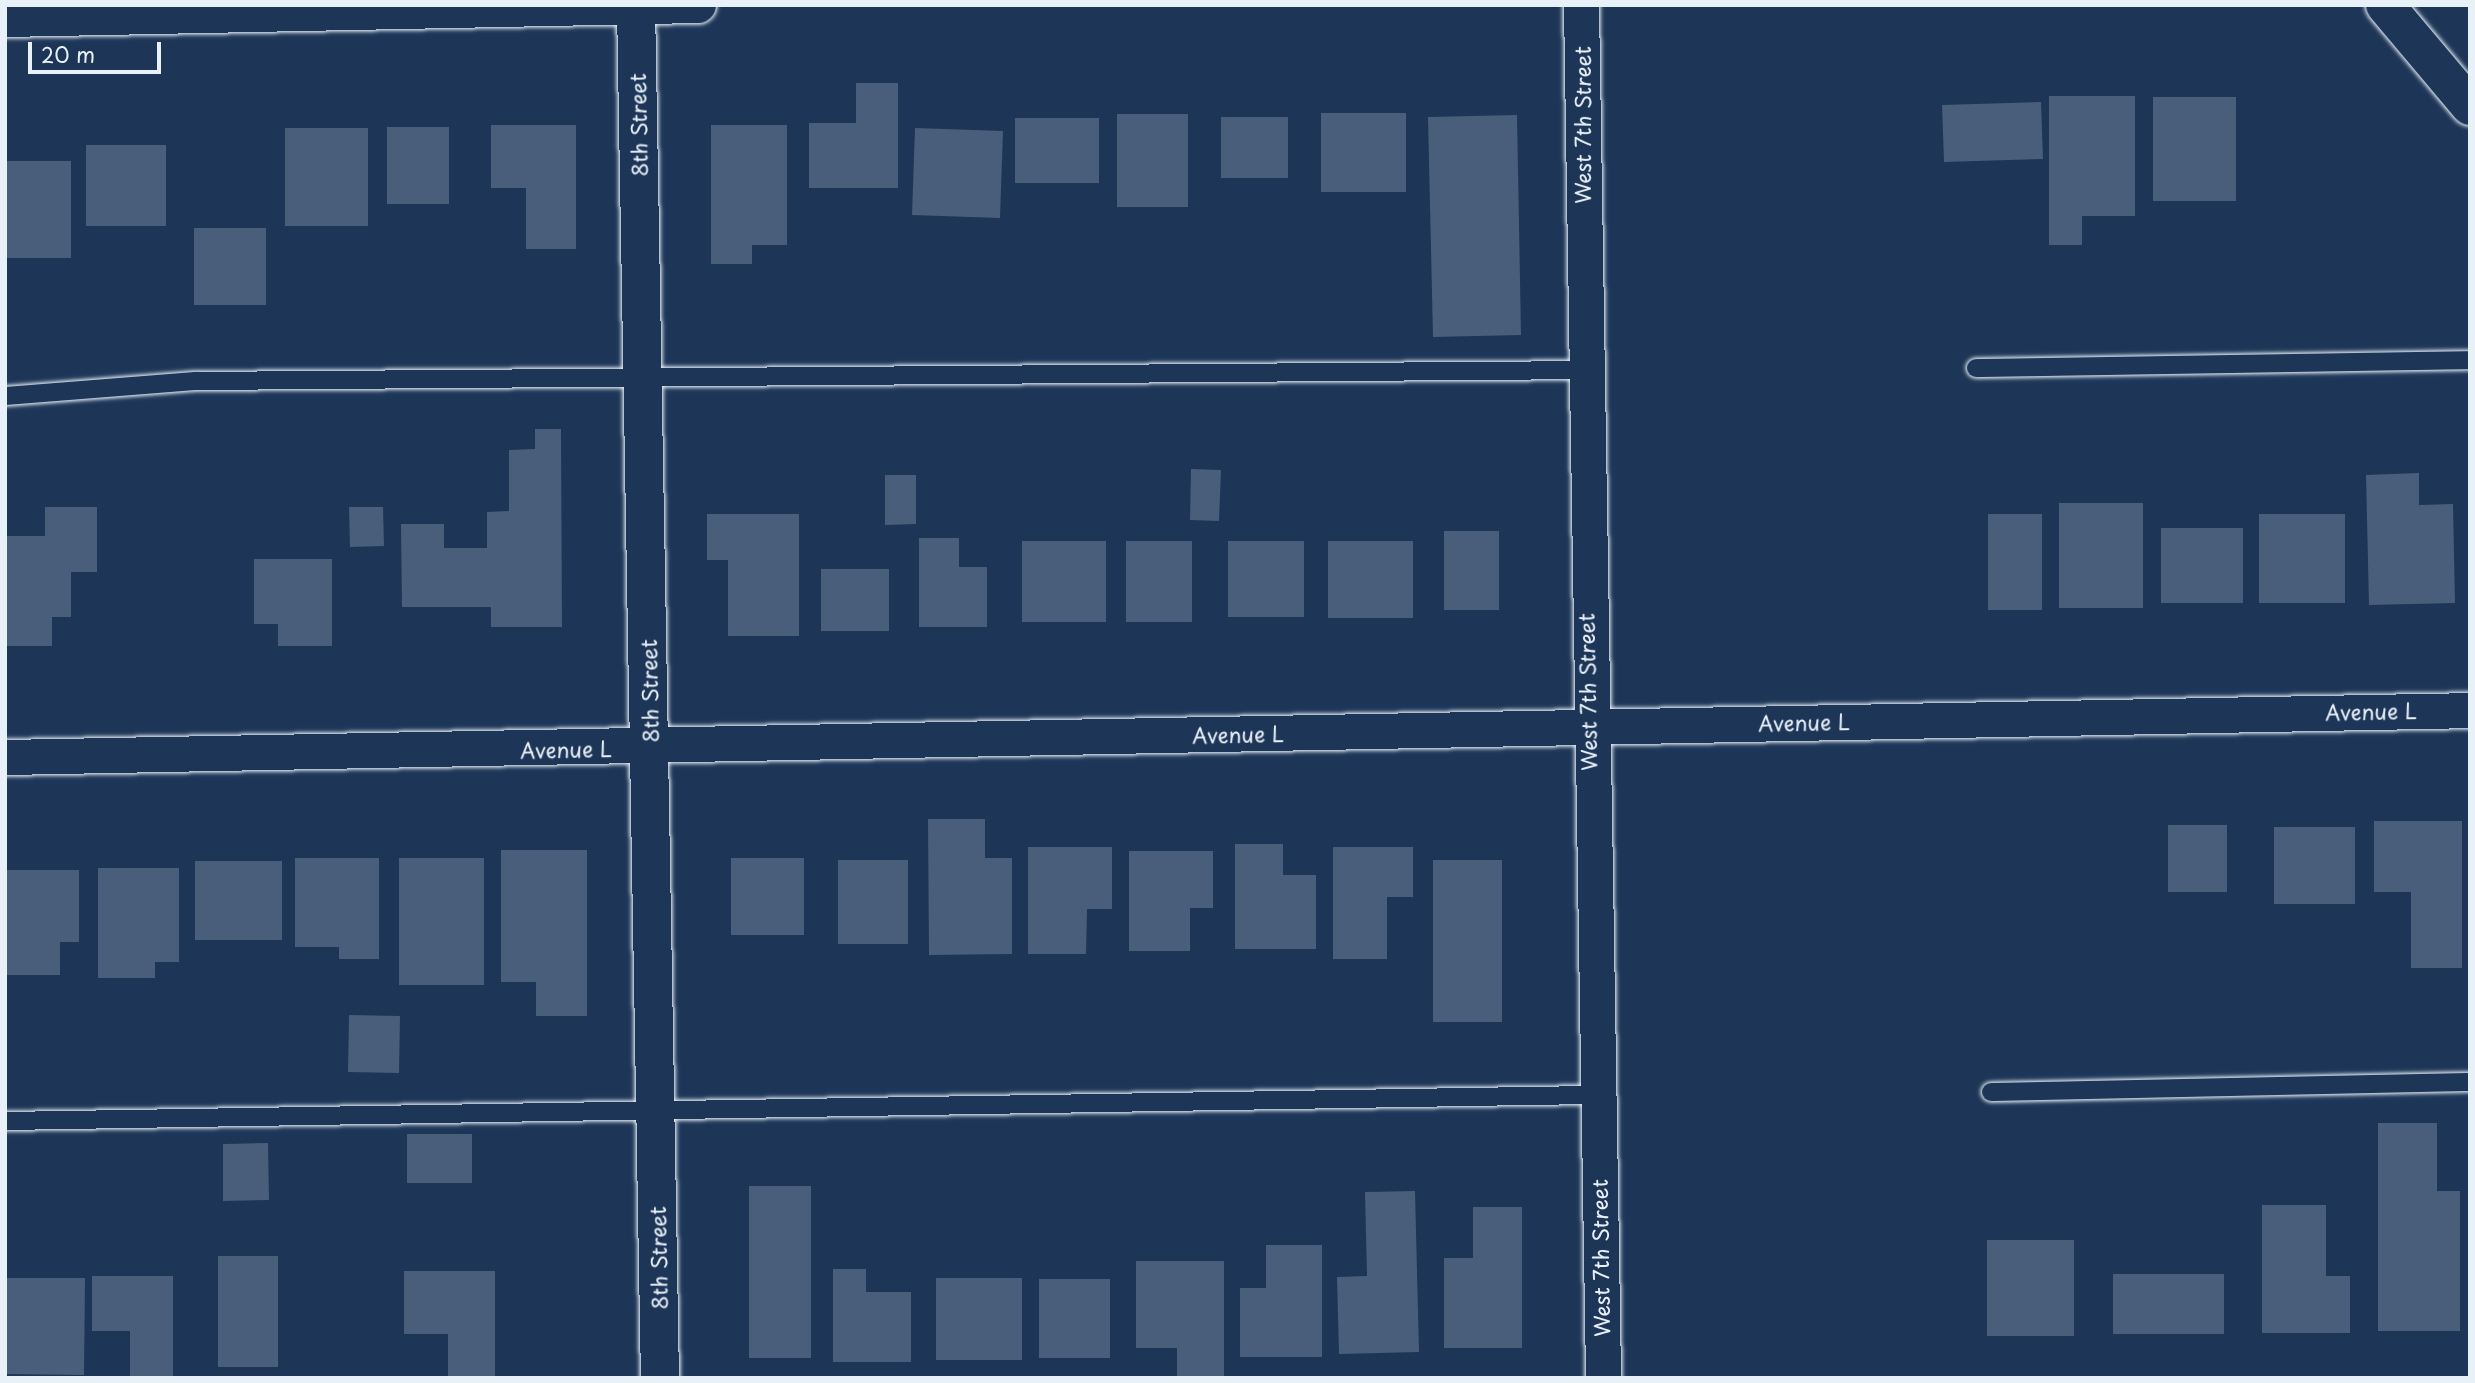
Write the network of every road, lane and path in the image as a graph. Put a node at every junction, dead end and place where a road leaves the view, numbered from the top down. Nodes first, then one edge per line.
1 (698, 5) edge
2 (1580, 5) edge
3 (2385, 5) edge
4 (636, 6) edge
5 (5, 19) edge
6 (2470, 106) edge
7 (2470, 360) edge
8 (1976, 368) dead end
9 (1584, 370) junction
10 (643, 377) junction
11 (5, 396) edge
12 (2470, 709) edge
13 (1587, 726) junction
14 (650, 748) junction
15 (5, 757) edge
16 (2470, 1082) edge
17 (1991, 1092) dead end
18 (1597, 1095) junction
19 (656, 1111) junction
20 (5, 1121) edge
21 (660, 1378) edge
22 (1603, 1378) edge

1 - 4 street
2 - 9 street, West 7th Street
3 - 6 street
4 - 5 street
4 - 10 street, 8th Street
7 - 8 lane
9 - 10 lane
9 - 13 street, West 7th Street
10 - 11 lane
10 - 14 street, 8th Street
12 - 13 street, Avenue L
13 - 14 street, Avenue L
13 - 18 street, West 7th Street
14 - 15 street, Avenue L
14 - 19 street, 8th Street
16 - 17 lane
18 - 19 lane
18 - 22 street, West 7th Street
19 - 20 lane
19 - 21 street, 8th Street

